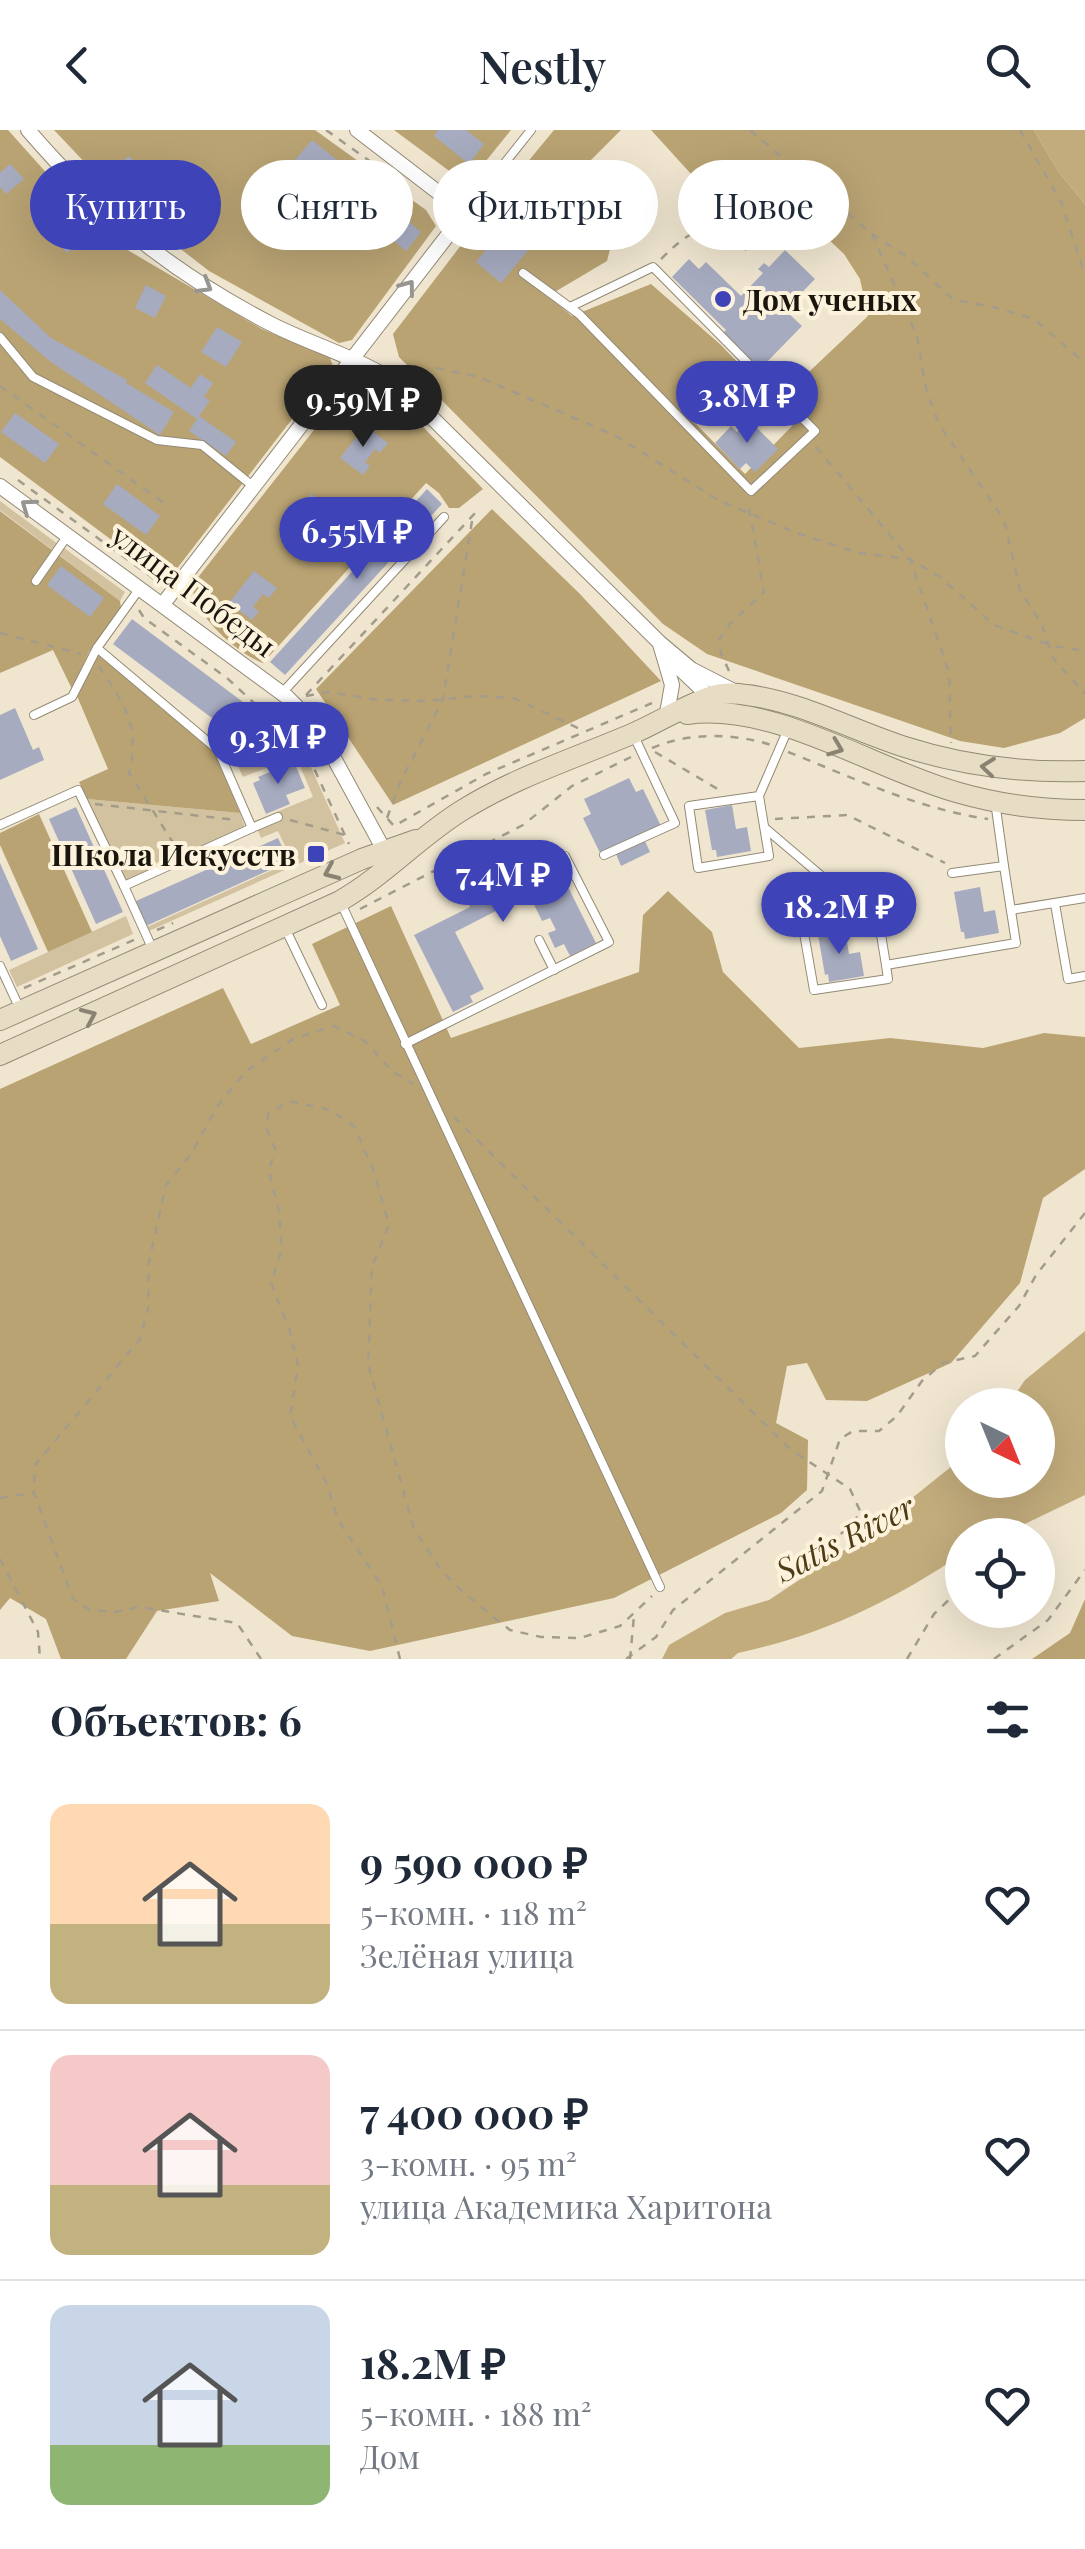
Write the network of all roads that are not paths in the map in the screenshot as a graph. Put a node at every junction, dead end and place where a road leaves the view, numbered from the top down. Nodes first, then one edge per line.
1 (28, 130) edge
2 (357, 130) edge
3 (531, 130) edge
4 (507, 160) edge
5 (433, 189) edge
6 (436, 250) edge
7 (523, 273) dead end
8 (570, 307) junction
9 (0, 338) edge
10 (352, 362) junction
11 (0, 486) edge
12 (254, 487) junction
13 (444, 517) dead end
14 (68, 535) junction
15 (36, 582) dead end
16 (136, 593) junction
17 (168, 599) junction
18 (660, 643) junction
19 (95, 653) junction
20 (282, 693) junction
21 (749, 695) junction
22 (709, 698) junction
23 (734, 712) junction
24 (34, 715) dead end
25 (670, 717) junction
26 (784, 738) junction
27 (637, 743) junction
28 (1085, 771) edge
29 (760, 796) junction
30 (995, 810) junction
31 (1085, 810) edge
32 (278, 816) road end
33 (251, 824) junction
34 (764, 824) junction
35 (0, 825) edge
36 (604, 855) dead end
37 (565, 856) dead end
38 (388, 857) junction
39 (1004, 866) junction
40 (952, 873) dead end
41 (124, 886) junction
42 (1085, 898) edge
43 (1055, 904) junction
44 (858, 906) junction
45 (343, 908) junction
46 (1011, 910) junction
47 (285, 928) junction
48 (539, 940) dead end
49 (149, 943) junction
50 (886, 965) junction
51 (0, 966) edge
52 (554, 970) junction
53 (1085, 976) edge
54 (16, 1002) junction
55 (322, 1006) dead end
56 (0, 1020) edge
57 (405, 1044) junction
58 (0, 1055) edge
59 (660, 1587) road end

1 -> 10 street
2 - 5 street
3 - 4 lane
10 -> 6 street
7 - 8 lane
8 - 8 lane
9 - 12 lane
10 - 12 street
10 - 18 street
14 -> 11 street, улица Победы
12 - 17 street
13 - 20 lane
14 - 15 lane
14 - 16 street, улица Победы
16 - 17 street, улица Победы
16 - 19 lane
17 - 20 street, улица Победы
18 - 21 street
18 - 22 street
18 - 25 street
19 - 24 lane
19 - 33 lane
20 - 38 street, улица Победы
21 - 22 main road
28 -> 21 main road
22 - 23 street
22 - 25 main road
23 - 25 main road
23 - 26 main road
25 - 27 main road
26 - 29 lane
26 -> 30 main road
27 - 36 lane
27 - 38 main road
29 - 34 lane
29 - 34 lane
30 - 31 main road
30 - 39 lane
32 - 33 lane
33 - 41 lane
34 - 44 lane
35 - 41 lane
37 - 52 lane
38 - 45 main road
38 -> 49 main road
39 - 40 lane
39 - 46 lane
41 - 49 lane
42 - 43 lane
43 - 46 lane
43 - 53 lane
44 - 50 lane
44 - 50 lane
45 - 47 main road
45 - 57 lane
46 - 50 lane
47 - 55 lane
58 -> 47 main road
48 - 52 lane
49 - 54 main road
51 - 54 lane
52 - 57 lane
54 - 56 main road
57 - 59 lane

